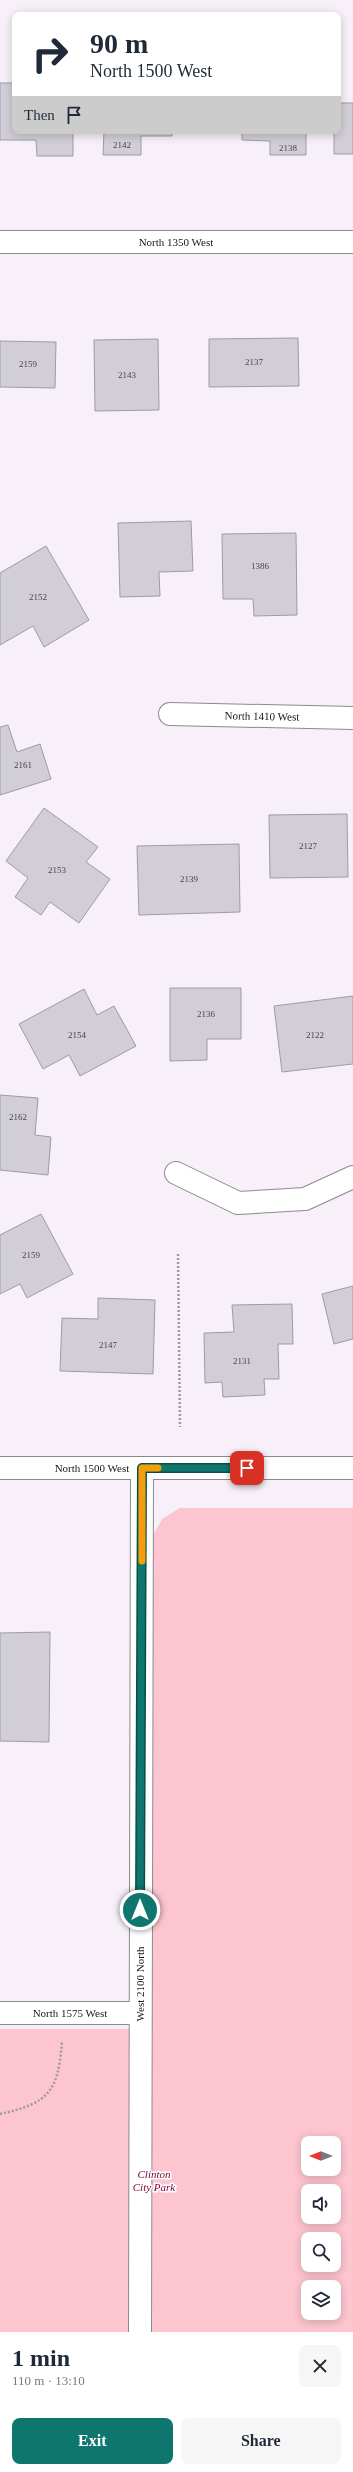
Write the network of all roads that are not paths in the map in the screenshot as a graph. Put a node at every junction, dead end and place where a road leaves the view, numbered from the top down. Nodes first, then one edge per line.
1 (0, 242) edge
2 (353, 242) edge
3 (170, 714) dead end
4 (353, 718) edge
5 (176, 1173) dead end
6 (353, 1177) edge
7 (0, 1468) edge
8 (142, 1468) junction
9 (353, 1468) edge
10 (0, 2013) edge
11 (140, 2013) junction
12 (140, 2332) edge

1 - 2 street, North 1350 West
3 - 4 street, North 1410 West
5 - 6 street
7 - 8 street, North 1500 West
8 - 9 street, North 1500 West
8 - 11 street, West 2100 North
10 - 11 street, North 1575 West
11 - 12 street, West 2100 North

